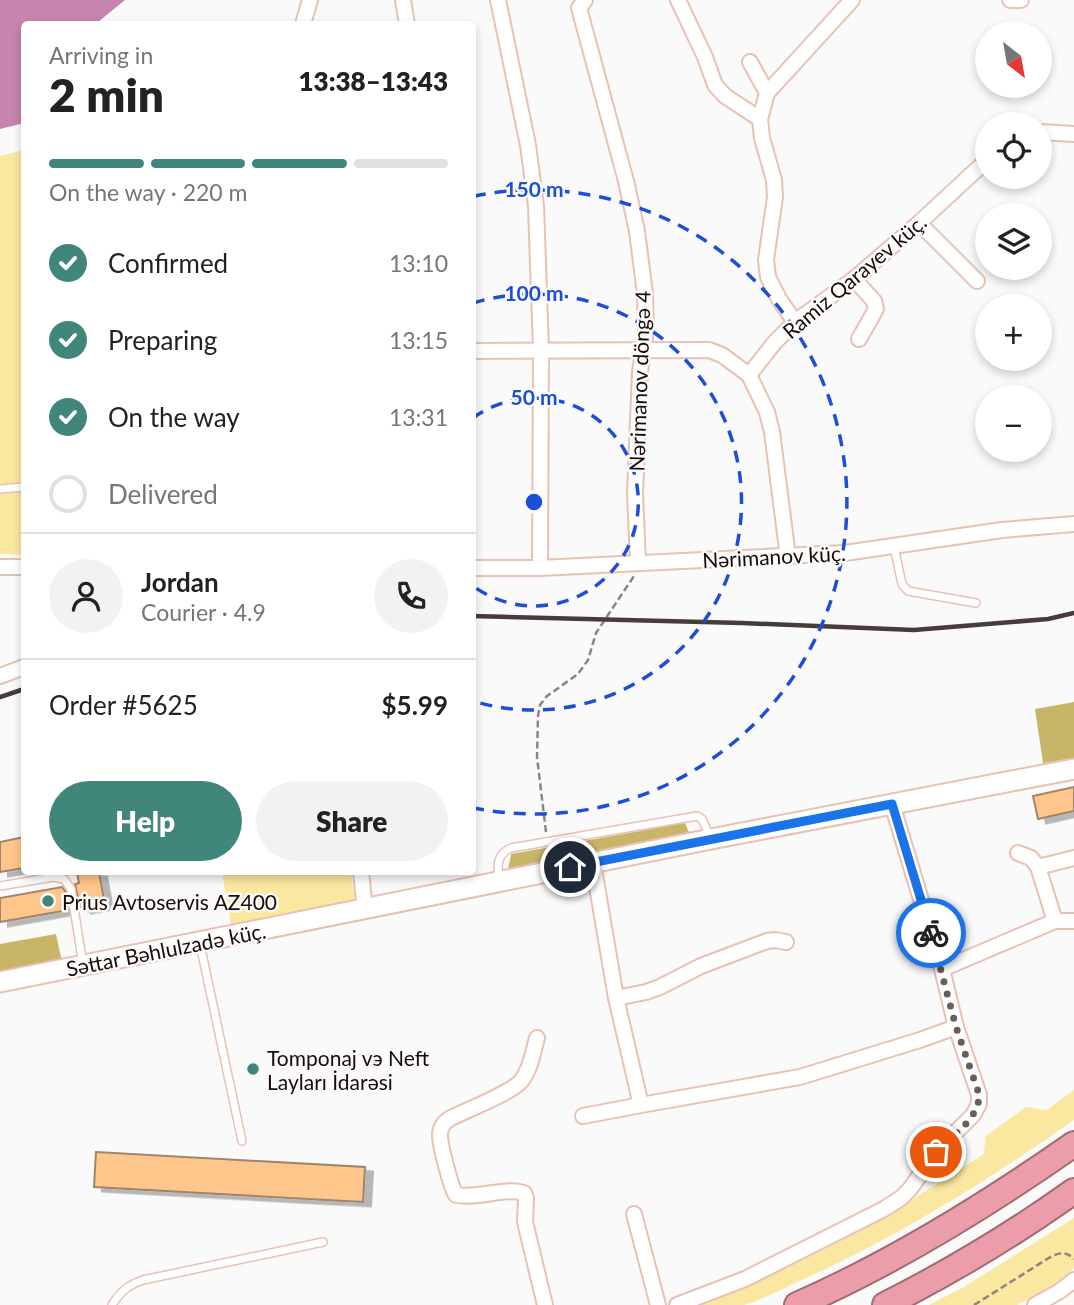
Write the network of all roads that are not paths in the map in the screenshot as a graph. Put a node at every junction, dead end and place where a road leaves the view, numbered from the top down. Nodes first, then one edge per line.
1 (310, 0) edge
2 (403, 0) edge
3 (498, 0) edge
4 (585, 0) edge
5 (678, 0) edge
6 (852, 0) edge
7 (1010, 0) edge
8 (1021, 0) edge
9 (304, 21) edge
10 (406, 21) edge
11 (750, 62) dead end
12 (767, 93) junction
13 (760, 120) junction
14 (1052, 133) edge
15 (1074, 134) edge
16 (975, 171) edge
17 (919, 223) junction
18 (854, 279) junction
19 (977, 281) dead end
20 (795, 322) junction
21 (859, 339) dead end
22 (476, 351) edge
23 (541, 351) junction
24 (643, 351) junction
25 (749, 375) junction
26 (21, 487) edge
27 (0, 489) edge
28 (1074, 524) edge
29 (894, 547) junction
30 (789, 557) junction
31 (638, 563) junction
32 (0, 567) edge
33 (21, 567) edge
34 (476, 568) edge
35 (540, 568) junction
36 (976, 603) dead end
37 (21, 668) edge
38 (0, 676) edge
39 (1074, 769) edge
40 (892, 804) junction
41 (711, 839) junction
42 (1018, 853) dead end
43 (1074, 858) edge
44 (593, 863) junction
45 (1038, 866) junction
46 (362, 875) edge
47 (499, 882) junction
48 (0, 887) edge
49 (365, 910) junction
50 (1055, 921) junction
51 (1074, 921) edge
52 (786, 942) dead end
53 (200, 943) junction
54 (83, 966) junction
55 (942, 970) junction
56 (0, 982) edge
57 (617, 999) junction
58 (956, 1027) junction
59 (537, 1038) dead end
60 (641, 1105) junction
61 (583, 1116) dead end
62 (242, 1141) dead end
63 (1074, 1144) edge
64 (1074, 1191) edge
65 (634, 1214) dead end
66 (323, 1242) dead end
67 (1074, 1280) edge
68 (112, 1305) edge
69 (545, 1305) edge
70 (658, 1305) edge
71 (677, 1305) edge
72 (797, 1305) edge
73 (885, 1305) edge
74 (1035, 1305) edge

1 - 9 street
2 - 10 street
3 - 23 street
4 - 24 street, Nərimanov döngə 4
5 - 13 street
6 - 12 street
7 - 8 street
11 - 12 street
12 - 13 street
13 - 20 street
14 - 15 street
16 - 17 street, Ramiz Qarayev küç.
17 - 18 street, Ramiz Qarayev küç.
17 - 19 street
18 - 20 street, Ramiz Qarayev küç.
18 - 21 street
20 - 25 street, Ramiz Qarayev küç.
22 - 23 street
23 - 24 street
23 - 35 street
24 - 25 street
24 - 31 street, Nərimanov döngə 4
25 - 30 street
26 - 27 lane
28 - 29 street, Nərimanov küç.
29 - 30 street, Nərimanov küç.
29 - 36 lane
30 - 31 street, Nərimanov küç.
31 - 35 street, Nərimanov küç.
32 - 33 street
34 - 35 street, Nərimanov küç.
37 - 38 street
39 - 40 main road, Səttar Bəhlulzadə küç.
40 - 41 main road, Səttar Bəhlulzadə küç.
40 - 55 street
41 - 44 main road, Səttar Bəhlulzadə küç.
41 - 47 lane
42 - 45 street
43 - 45 street
44 - 47 main road, Səttar Bəhlulzadə küç.
44 - 57 street
45 - 50 street
46 - 49 street
47 - 49 main road, Səttar Bəhlulzadə küç.
48 - 54 lane
49 - 53 main road, Səttar Bəhlulzadə küç.
50 - 51 street
50 - 55 street
52 - 57 street
53 - 54 main road, Səttar Bəhlulzadə küç.
53 - 62 lane
54 - 56 main road, Səttar Bəhlulzadə küç.
55 - 58 street
57 - 60 street
58 - 60 street
58 - 71 street
59 - 69 street
60 - 61 street
63 - 72 highway
64 - 73 highway
65 - 70 street
66 - 68 lane
67 - 74 street

